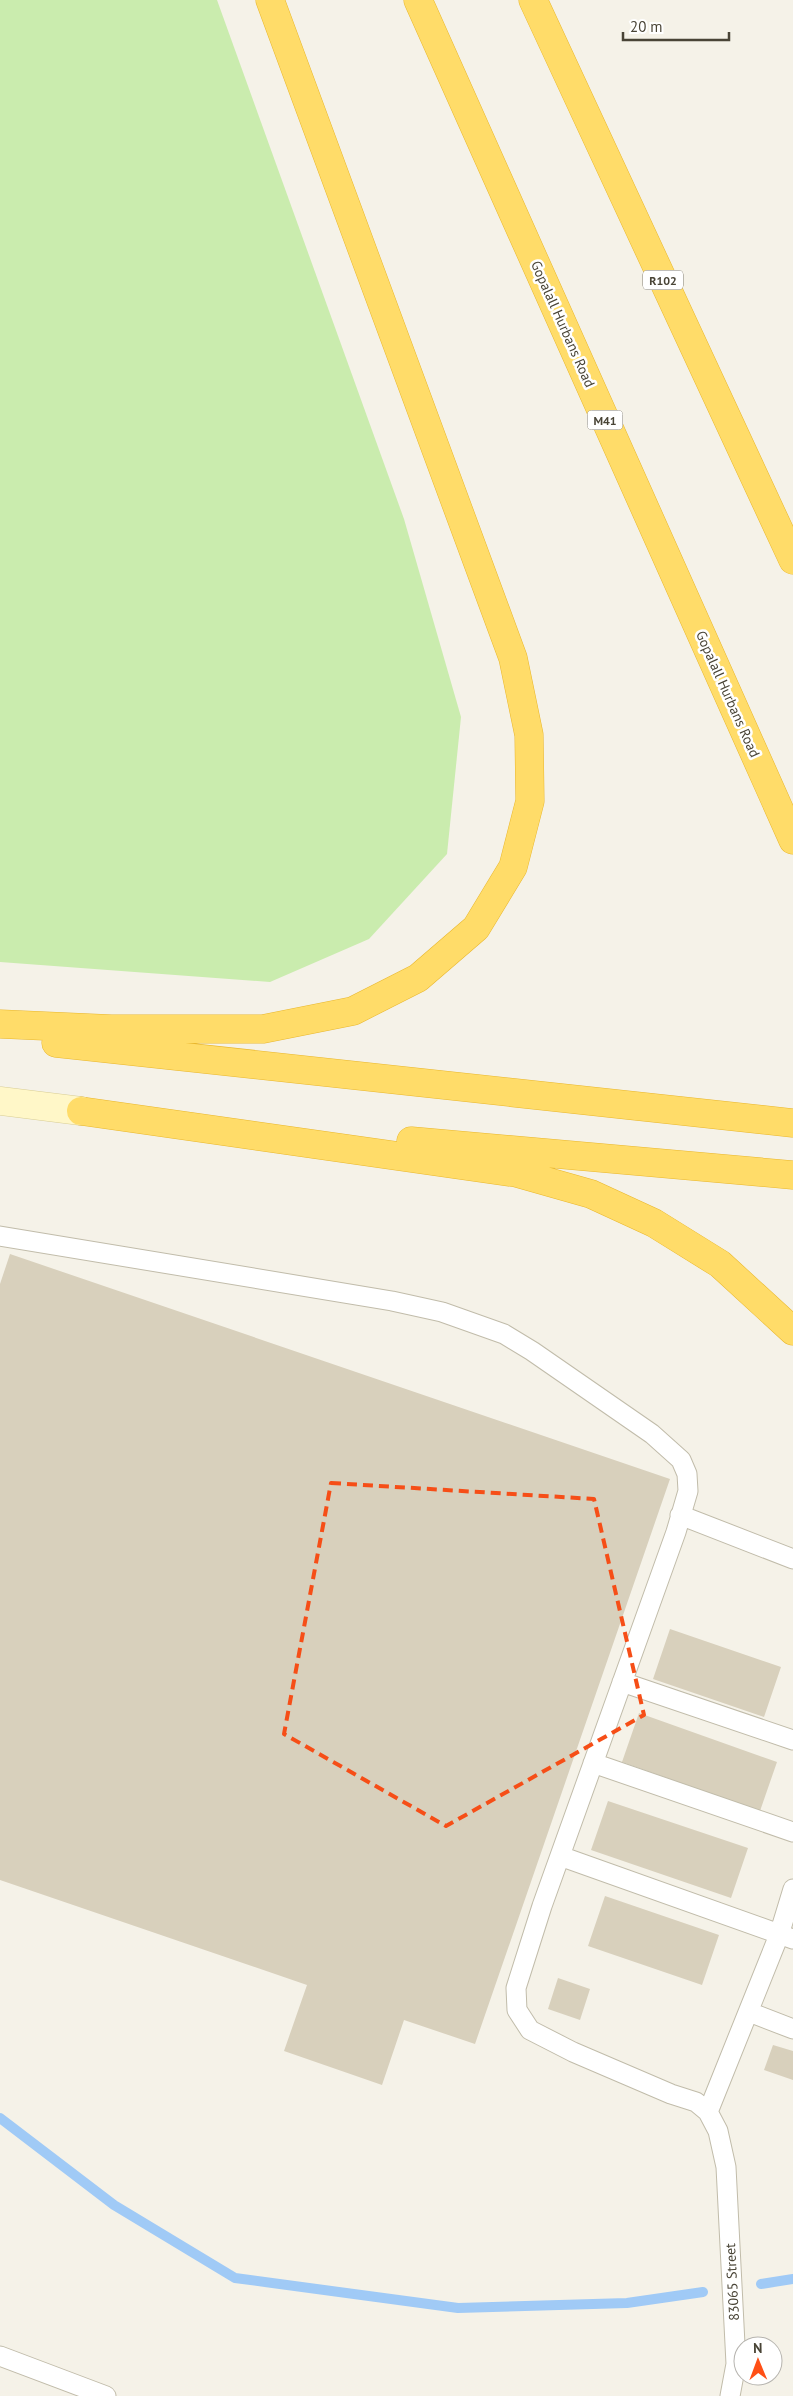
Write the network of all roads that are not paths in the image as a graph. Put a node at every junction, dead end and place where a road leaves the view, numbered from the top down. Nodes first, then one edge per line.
1 (270, 0) edge
2 (418, 0) edge
3 (533, 0) edge
4 (793, 560) edge
5 (793, 840) edge
6 (0, 1024) edge
7 (0, 1036) edge
8 (0, 1101) edge
9 (81, 1110) junction
10 (793, 1123) edge
11 (793, 1175) edge
12 (0, 1236) edge
13 (793, 1331) edge
14 (680, 1515) junction
15 (793, 1560) edge
16 (622, 1682) junction
17 (793, 1740) edge
18 (593, 1763) junction
19 (793, 1832) edge
20 (560, 1856) junction
21 (793, 1890) edge
22 (786, 1937) edge
23 (748, 2012) junction
24 (793, 2029) edge
25 (708, 2112) junction
26 (0, 2356) edge
27 (106, 2396) edge
28 (730, 2396) edge

1 - 6 highway
2 - 5 highway, Gopalall Hurbans Road / M41
3 - 4 highway, R102
7 - 10 highway
8 - 9 main road
9 - 11 highway
9 - 13 highway
12 - 14 lane
14 - 15 lane
14 - 16 lane
16 - 17 lane
16 - 18 lane
18 - 19 lane
18 - 20 lane
20 - 22 lane
20 - 25 lane
21 - 22 lane
22 - 23 lane
23 - 24 lane
23 - 25 lane
25 - 28 lane, 83065 Street
26 - 27 lane

